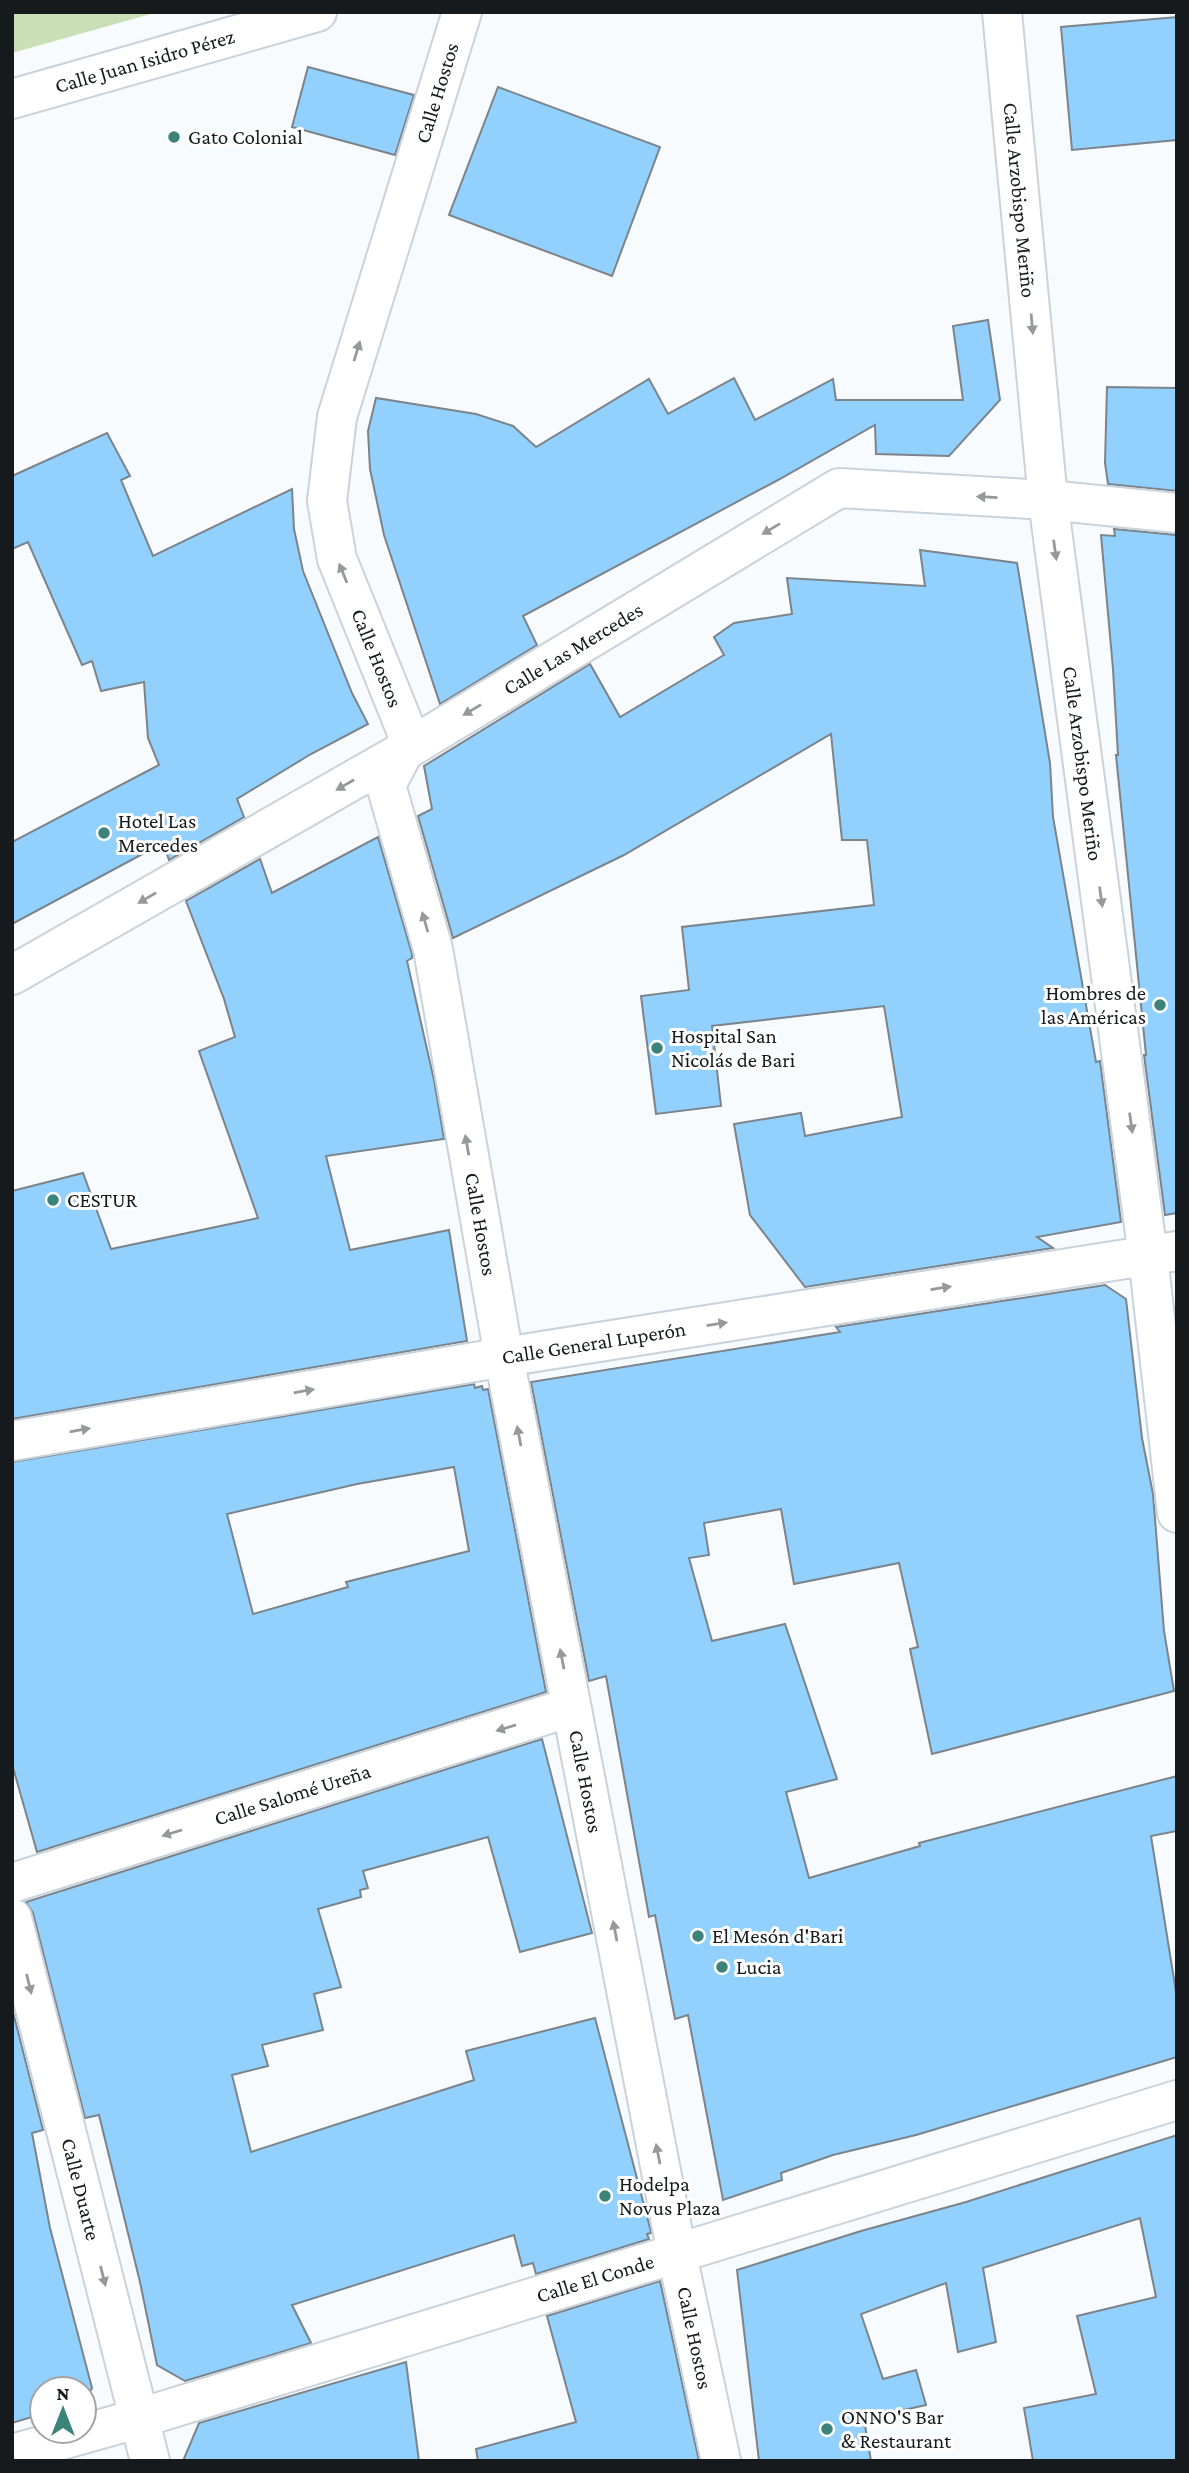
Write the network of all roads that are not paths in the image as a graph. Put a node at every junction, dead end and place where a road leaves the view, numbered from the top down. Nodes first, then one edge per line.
1 (317, 12) edge
2 (462, 12) edge
3 (1002, 12) edge
4 (12, 99) edge
5 (1048, 500) junction
6 (1177, 513) edge
7 (404, 751) junction
8 (12, 975) edge
9 (1163, 1254) edge
10 (504, 1357) junction
11 (12, 1441) edge
12 (1177, 1513) edge
13 (571, 1707) junction
14 (12, 1883) edge
15 (12, 1918) edge
16 (1177, 2100) edge
17 (677, 2254) junction
18 (140, 2418) junction
19 (12, 2454) edge
20 (150, 2461) edge
21 (721, 2461) edge

1 - 4 street, Calle Juan Isidro Pérez
7 -> 2 street, Calle Hostos
3 -> 5 street, Calle Arzobispo Meriño
5 - 6 street, Calle Las Mercedes
5 -> 7 street, Calle Las Mercedes
5 -> 9 street, Calle Arzobispo Meriño
7 -> 8 street, Calle Las Mercedes
10 -> 7 street, Calle Hostos
10 -> 9 street, Calle General Luperón
9 - 12 street, Calle Arzobispo Meriño
11 -> 10 street, Calle General Luperón
13 -> 10 street, Calle Hostos
13 -> 14 street, Calle Salomé Ureña
17 -> 13 street, Calle Hostos
15 -> 18 street, Calle Duarte
16 - 17 street, Calle El Conde
17 - 18 street, Calle El Conde
17 - 21 street, Calle Hostos
18 - 19 street, Calle El Conde
18 - 20 street, Calle Duarte

